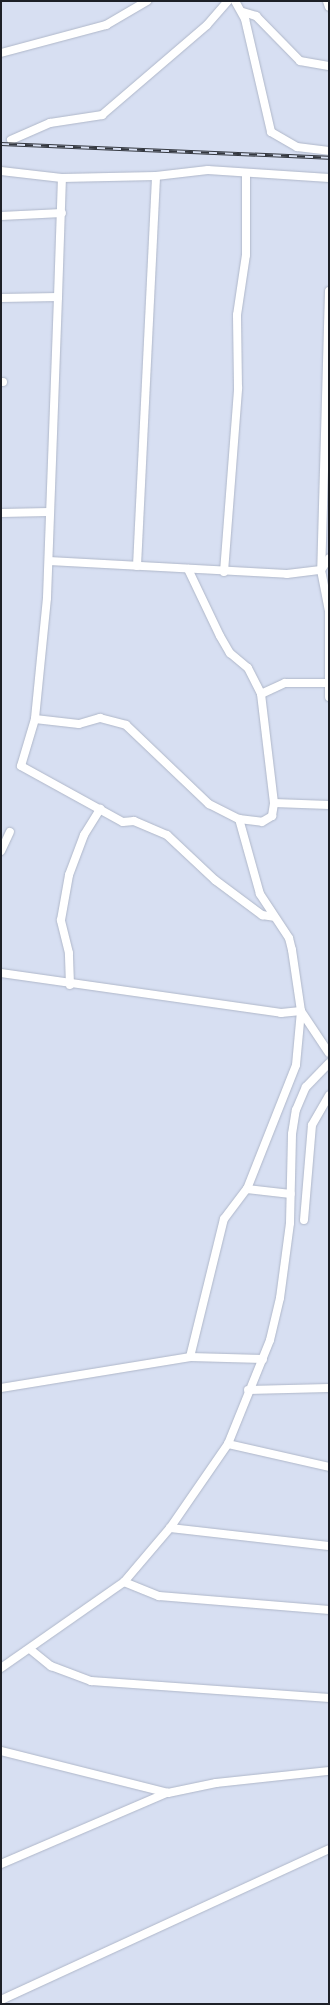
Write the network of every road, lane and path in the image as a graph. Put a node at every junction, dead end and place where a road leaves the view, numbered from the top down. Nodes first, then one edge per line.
1 (147, 1) edge
2 (228, 1) edge
3 (236, 1) edge
4 (327, 1) edge
5 (329, 7) edge
6 (243, 12) junction
7 (1, 53) edge
8 (329, 66) edge
9 (11, 140) dead end
10 (329, 151) edge
11 (1, 171) edge
12 (246, 175) junction
13 (156, 176) junction
14 (62, 178) junction
15 (329, 178) edge
16 (62, 213) junction
17 (1, 216) edge
18 (329, 291) edge
19 (58, 297) junction
20 (1, 298) edge
21 (49, 512) junction
22 (1, 513) edge
23 (329, 558) edge
24 (49, 561) junction
25 (137, 566) junction
26 (188, 570) junction
27 (321, 570) junction
28 (224, 572) junction
29 (327, 683) junction
30 (261, 694) junction
31 (329, 697) edge
32 (35, 719) junction
33 (274, 803) junction
34 (329, 805) edge
35 (100, 809) junction
36 (239, 819) junction
37 (10, 832) dead end
38 (1, 851) edge
39 (274, 917) junction
40 (1, 973) edge
41 (70, 985) junction
42 (301, 1011) junction
43 (329, 1053) edge
44 (329, 1063) edge
45 (329, 1095) edge
46 (247, 1189) junction
47 (292, 1194) junction
48 (304, 1220) dead end
49 (190, 1357) junction
50 (263, 1359) junction
51 (1, 1388) edge
52 (329, 1388) edge
53 (248, 1390) junction
54 (228, 1444) junction
55 (329, 1466) edge
56 (170, 1528) junction
57 (329, 1546) edge
58 (124, 1582) junction
59 (329, 1610) edge
60 (32, 1650) junction
61 (1, 1668) edge
62 (329, 1698) edge
63 (1, 1752) edge
64 (329, 1771) edge
65 (168, 1793) junction
66 (329, 1849) edge
67 (1, 1864) edge
68 (1, 2000) edge

1 - 7 street
2 - 9 street
3 - 6 street
4 - 5 street
6 - 8 street
6 - 10 street
11 - 14 street
12 - 13 street
12 - 15 street
12 - 28 street
13 - 14 street
13 - 25 street
14 - 16 street
16 - 17 street
16 - 19 street
18 - 27 street
19 - 20 street
19 - 21 street
21 - 22 street
21 - 24 street
23 - 27 street
24 - 25 street
24 - 32 street
25 - 26 street
26 - 28 street
26 - 30 street
27 - 28 street
27 - 29 street
29 - 30 street
29 - 31 street
30 - 33 street
32 - 35 street
32 - 36 street
33 - 34 street
33 - 36 street
35 - 39 street
35 - 41 street
36 - 39 street
37 - 38 street
39 - 42 street
40 - 41 street
41 - 42 street
42 - 43 street
42 - 46 street
44 - 47 street
45 - 48 street
46 - 47 street
46 - 49 street
47 - 50 street
49 - 50 street
49 - 51 street
50 - 53 street
52 - 53 street
53 - 54 street
54 - 55 street
54 - 56 street
56 - 57 street
56 - 58 street
58 - 59 street
58 - 60 street
60 - 61 street
60 - 62 street
63 - 65 street
64 - 65 street
65 - 67 street
66 - 68 street

